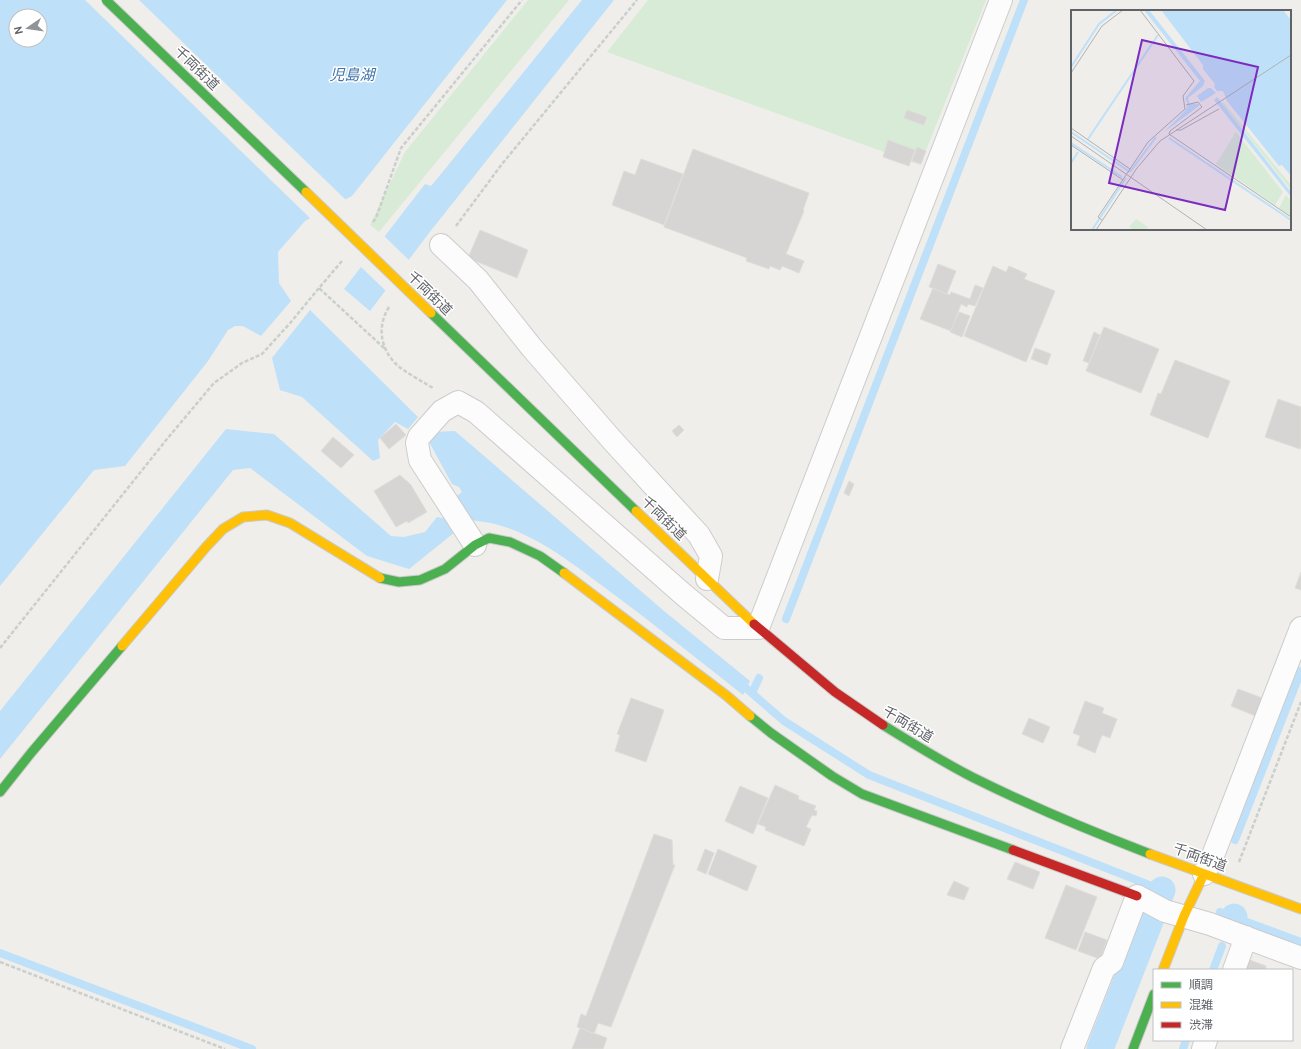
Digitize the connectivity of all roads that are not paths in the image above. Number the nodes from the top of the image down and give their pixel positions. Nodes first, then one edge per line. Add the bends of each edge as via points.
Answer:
1 (106, 0) edge
2 (1001, 0) edge
3 (441, 245) road end
4 (475, 545) junction
5 (707, 579) junction
6 (758, 628) junction
7 (1301, 628) edge
8 (0, 792) edge
9 (1204, 874) junction
10 (1159, 906) junction
11 (1301, 909) edge
12 (1246, 937) junction
13 (1301, 958) edge
14 (1163, 969) edge
15 (1234, 969) edge
16 (1153, 997) edge
17 (1072, 1049) edge
18 (1133, 1049) edge

1 - 5 street, 千両街道, bridge
2 - 6 street
3 - 5 street via 478,280 547,366 699,535 711,556
4 - 6 street via 420,460 417,443 442,411 458,402 476,412 724,628
4 - 8 street via 445,569 420,580 399,582 379,578 290,523 267,515 243,517 224,529 206,547
4 - 10 street via 489,538 510,542 559,568 727,696 770,733 862,794
5 - 6 street, 千両街道
6 - 9 street, 千両街道 via 835,692 875,720 971,776 1026,803 1111,839
7 - 9 street
9 - 10 street
9 - 11 street, 千両街道
10 - 12 street
10 - 14 street
10 - 17 street via 1112,962 1104,968
12 - 13 street
12 - 15 street
16 - 18 street

